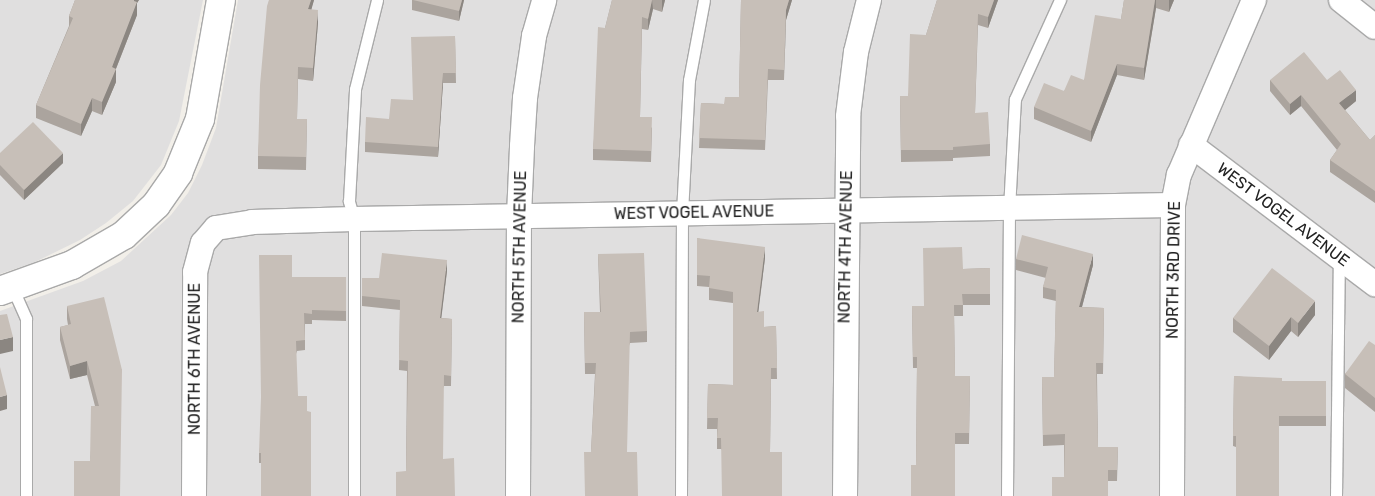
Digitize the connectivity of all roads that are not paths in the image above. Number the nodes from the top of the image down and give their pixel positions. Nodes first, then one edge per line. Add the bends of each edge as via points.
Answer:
1 (221, 0) edge
2 (377, 0) edge
3 (544, 0) edge
4 (704, 0) edge
5 (869, 0) edge
6 (1060, 0) edge
7 (1254, 0) edge
8 (1341, 0) edge
9 (1375, 26) edge
10 (1191, 145) junction
11 (1173, 205) junction
12 (1009, 209) junction
13 (846, 211) junction
14 (682, 213) junction
15 (519, 216) junction
16 (354, 219) junction
17 (216, 228) joint
18 (1339, 257) junction
19 (1375, 284) edge
20 (6, 289) edge
21 (26, 496) edge
22 (194, 496) edge
23 (354, 496) edge
24 (518, 496) edge
25 (681, 496) edge
26 (845, 496) edge
27 (1007, 496) edge
28 (1172, 496) edge
29 (1336, 496) edge

1 - 20 street via 200,119 178,173 156,205 124,234 72,265
2 - 16 lane via 355,89 349,201
3 - 15 street, NORTH 5TH AVENUE via 534,36 525,98
4 - 14 lane via 689,80
5 - 13 street, NORTH 4TH AVENUE via 856,52 848,116
6 - 12 lane via 1015,99
7 - 10 street, NORTH 3RD DRIVE
8 - 9 street
10 - 11 street, NORTH 3RD DRIVE via 1179,175
10 - 18 street, WEST VOGEL AVENUE
11 - 12 street, WEST VOGEL AVENUE
11 - 28 street, NORTH 3RD DRIVE
12 - 13 street, WEST VOGEL AVENUE
12 - 27 lane
13 - 14 street, WEST VOGEL AVENUE
13 - 26 street, NORTH 4TH AVENUE
14 - 15 street, WEST VOGEL AVENUE
14 - 25 lane
15 - 16 street, WEST VOGEL AVENUE
15 - 24 street, NORTH 5TH AVENUE
16 - 17 street, WEST VOGEL AVENUE via 252,222
16 - 23 lane
17 - 22 street, NORTH 6TH AVENUE via 203,244 195,272
18 - 19 street, WEST VOGEL AVENUE
18 - 29 lane
20 - 21 lane via 26,320

